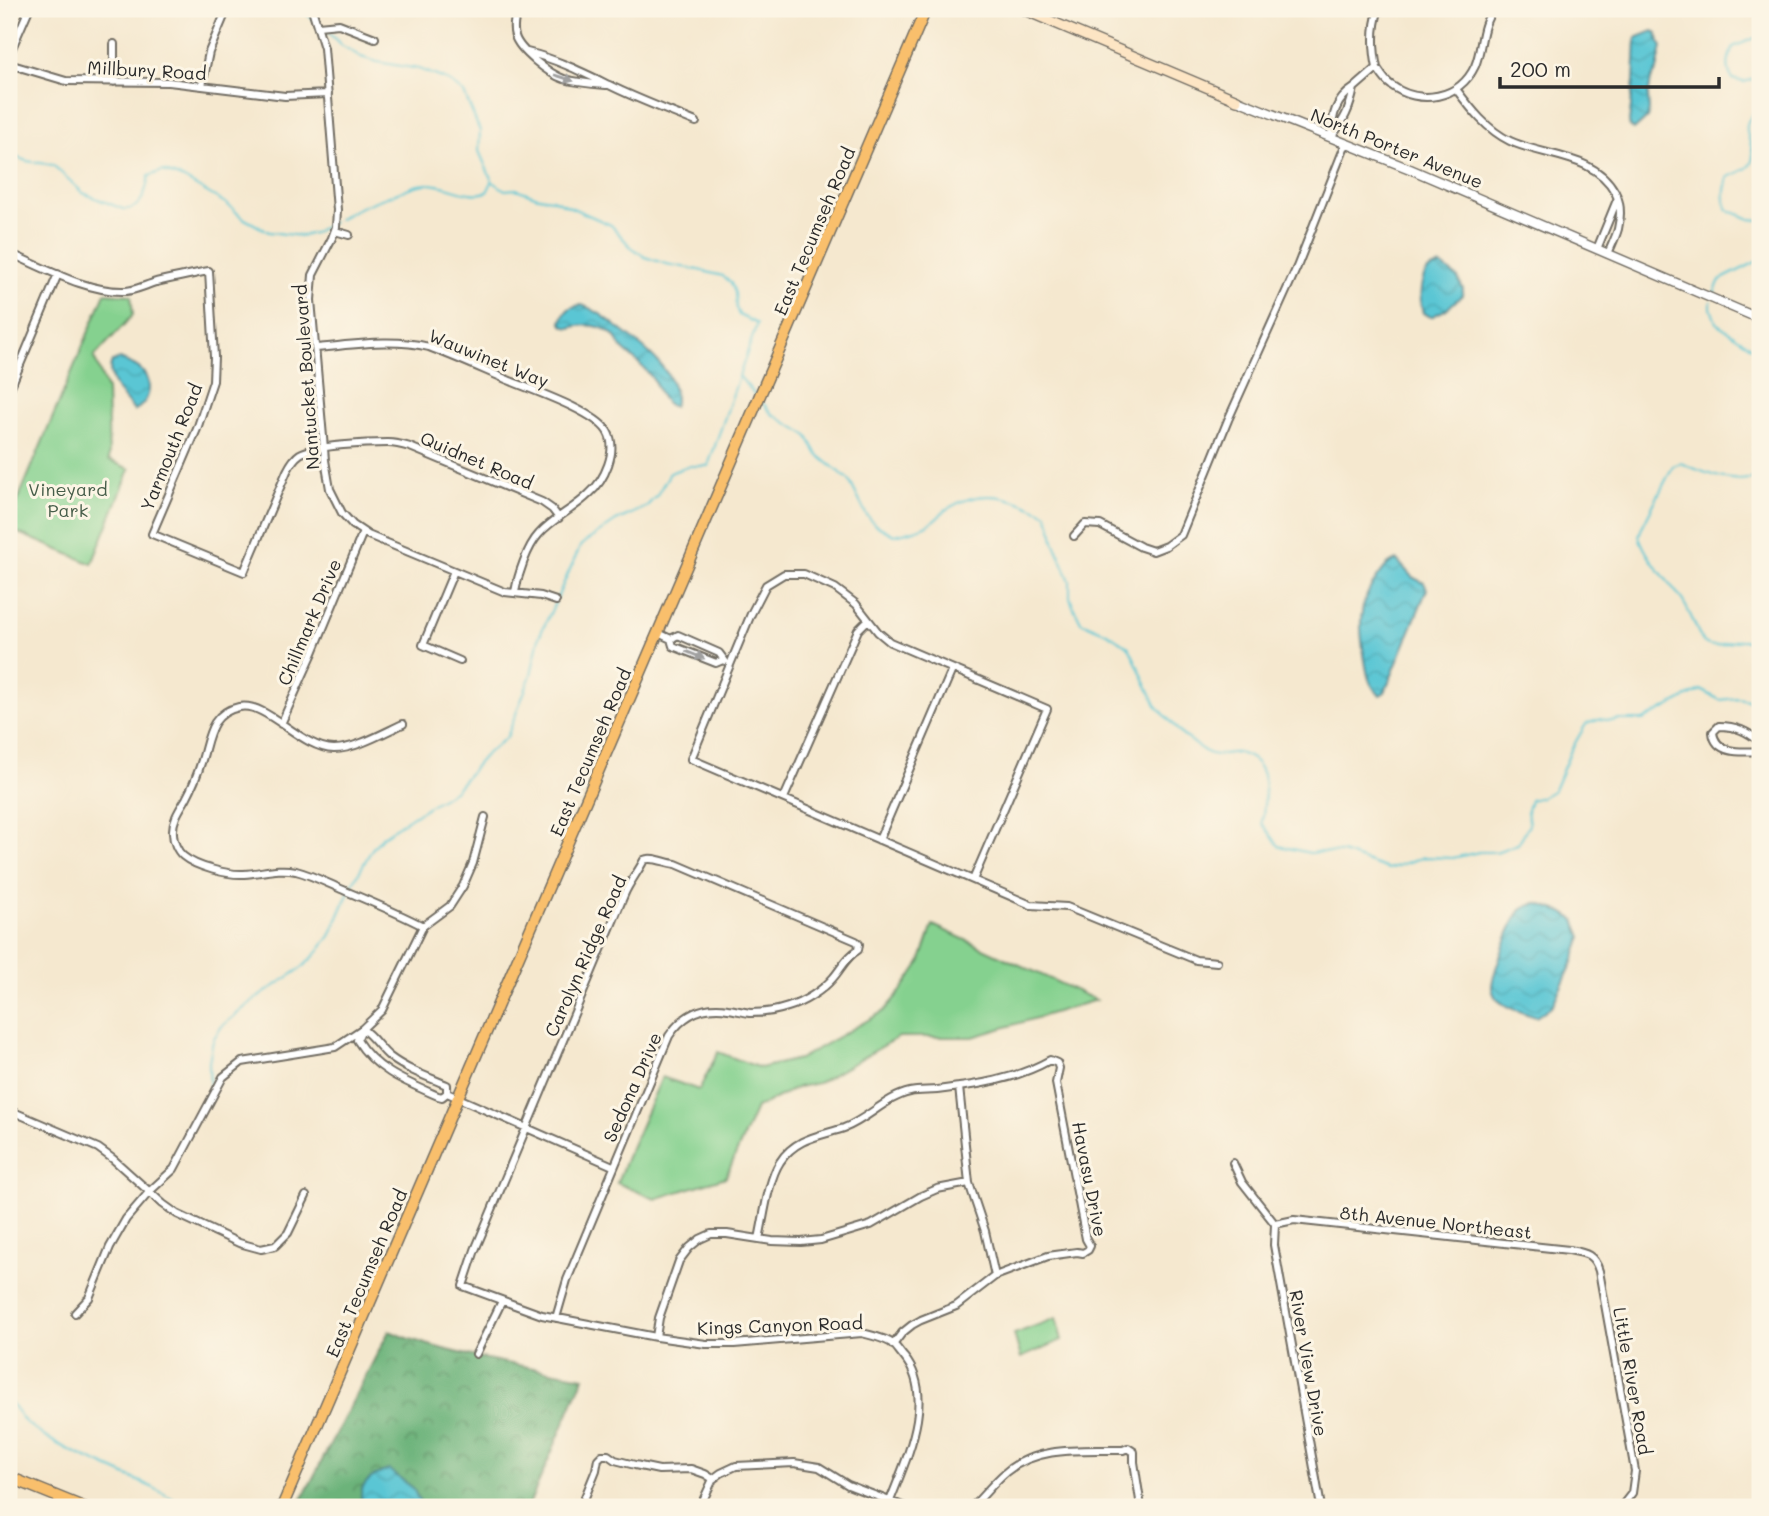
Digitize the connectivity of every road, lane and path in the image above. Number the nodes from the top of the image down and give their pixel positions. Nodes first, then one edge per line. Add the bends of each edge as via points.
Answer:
1 (29, 9) edge
2 (227, 9) edge
3 (312, 9) edge
4 (518, 9) edge
5 (926, 9) edge
6 (1022, 9) edge
7 (1379, 9) edge
8 (1494, 9) edge
9 (321, 26) junction
10 (374, 38) dead end
11 (114, 44) dead end
12 (527, 52) junction
13 (9, 55) edge
14 (9, 64) edge
15 (1377, 68) junction
16 (114, 82) junction
17 (609, 85) junction
18 (202, 86) junction
19 (1354, 88) junction
20 (1456, 89) junction
21 (328, 94) junction
22 (1237, 100) joint
23 (696, 122) dead end
24 (1331, 137) junction
25 (1346, 143) junction
26 (1618, 198) junction
27 (336, 227) junction
28 (349, 235) dead end
29 (1597, 249) junction
30 (9, 253) edge
31 (1608, 254) junction
32 (58, 274) junction
33 (1760, 319) edge
34 (315, 348) junction
35 (9, 391) edge
36 (325, 448) junction
37 (559, 518) junction
38 (363, 531) junction
39 (1074, 536) dead end
40 (454, 571) junction
41 (244, 572) joint
42 (515, 592) junction
43 (556, 601) dead end
44 (868, 620) junction
45 (658, 633) junction
46 (671, 639) junction
47 (460, 661) dead end
48 (726, 662) junction
49 (952, 670) junction
50 (281, 724) junction
51 (403, 724) dead end
52 (1760, 741) edge
53 (1760, 751) edge
54 (784, 798) junction
55 (485, 817) dead end
56 (879, 839) junction
57 (973, 880) junction
58 (423, 926) junction
59 (858, 950) joint
60 (1217, 962) dead end
61 (362, 1029) junction
62 (959, 1087) junction
63 (447, 1093) junction
64 (459, 1098) junction
65 (9, 1110) edge
66 (526, 1128) junction
67 (1233, 1163) dead end
68 (613, 1166) junction
69 (969, 1183) junction
70 (150, 1191) junction
71 (306, 1196) dead end
72 (1275, 1224) junction
73 (759, 1239) junction
74 (1593, 1257) joint
75 (995, 1276) junction
76 (463, 1286) joint
77 (502, 1301) junction
78 (75, 1313) dead end
79 (556, 1318) junction
80 (656, 1337) junction
81 (893, 1345) junction
82 (476, 1354) dead end
83 (9, 1477) edge
84 (713, 1479) junction
85 (890, 1501) junction
86 (83, 1507) edge
87 (282, 1507) edge
88 (581, 1507) edge
89 (700, 1507) edge
90 (905, 1507) edge
91 (971, 1507) edge
92 (1141, 1507) edge
93 (1321, 1507) edge
94 (1621, 1507) edge

1 - 13 street
2 - 18 street via 209,52
3 - 9 street, Nantucket Boulevard
4 - 12 street via 514,33
5 - 45 main road, East Tecumseh Road
6 - 22 main road, North Porter Avenue
7 - 15 street via 1374,38
8 - 20 street via 1485,25 1476,64
9 - 10 street via 339,24
9 - 21 street, Nantucket Boulevard
11 - 16 street
12 - 17 street
12 -> 17 street via 557,76
14 - 16 street, Millbury Road via 66,81
15 - 19 street
15 - 20 street via 1388,83 1412,96 1438,97
16 - 18 street, Millbury Road
17 - 23 street
18 - 21 street, Millbury Road via 285,96
19 - 24 street via 1343,122
19 - 24 street via 1344,94 1332,117
20 - 26 street via 1486,125 1510,141 1595,169
21 - 27 street, Nantucket Boulevard
22 - 24 street, North Porter Avenue
24 - 25 street, North Porter Avenue
25 - 29 street, North Porter Avenue
25 - 39 street via 1181,535 1153,551 1100,525 1085,524
26 - 29 street
26 - 31 street via 1618,229
27 - 28 street
27 - 34 street, Nantucket Boulevard via 313,275
29 - 31 street, North Porter Avenue
30 - 32 street
31 - 33 street, North Porter Avenue
32 - 35 street
32 - 41 street, Yarmouth Road via 97,288 128,291 209,271 213,381 152,534
34 - 36 street, Nantucket Boulevard
34 - 37 street, Wauwinet Way via 392,342 429,347 577,410 603,426 611,443 603,475 587,496
36 - 37 street, Quidnet Road via 390,443 410,447 542,502
36 - 38 street, Nantucket Boulevard via 333,496 342,513
36 - 41 street, Quidnet Road via 304,452 292,462
37 - 42 street via 533,542
38 - 40 street, Nantucket Boulevard
38 - 50 street, Chillmark Drive
40 - 42 street, Nantucket Boulevard
40 - 47 street via 423,645
42 - 43 street, Nantucket Boulevard
44 - 48 street via 835,588 804,574 784,574 766,584
44 - 49 street via 890,642
44 - 54 street via 858,630
45 - 46 street
45 - 64 main road, East Tecumseh Road
46 -> 48 street via 673,646 716,663
46 - 48 street via 678,635 719,653
48 - 54 street via 691,759
49 - 56 street
49 - 57 street via 1046,709
50 - 51 street via 311,744 337,749
50 - 58 street via 254,708 241,706 219,717 211,728 195,781 176,813 172,831 184,857 201,866 241,874 297,871
52 - 53 street via 1738,728 1718,726 1713,732 1720,747
54 - 56 street
55 - 58 street via 463,886 450,906
56 - 57 street
57 - 60 street via 1031,905 1067,907 1196,960
58 - 61 street via 382,1010
59 - 66 street, Carolyn Ridge Road via 856,941 838,932 676,864 646,859 628,886
59 - 68 street, Sedona Drive via 821,989 789,1007 750,1013 711,1007 686,1017 668,1036
61 - 63 street via 405,1067 447,1085
61 - 63 street via 357,1040 385,1070 438,1096
61 - 70 street via 335,1047 242,1062 223,1077 174,1169
62 - 69 street
62 - 73 street via 899,1096 863,1119 793,1147 777,1168
62 - 75 street, Havasu Drive via 1006,1078 1050,1060 1059,1068 1056,1083 1090,1247 1083,1253 1048,1256
63 - 64 street
64 - 66 street
64 - 87 main road, East Tecumseh Road
65 - 70 street via 98,1148
66 - 68 street
66 - 76 street, Carolyn Ridge Road
67 - 72 street
68 - 79 street, Sedona Drive
69 - 73 street via 937,1189 845,1234 801,1242
69 - 75 street
70 - 71 street via 177,1214 261,1250 275,1246 288,1233
70 - 78 street via 125,1219 89,1298
72 - 74 street, 8th Avenue Northeast via 1294,1220 1569,1250
72 - 93 street, River View Drive via 1274,1245
73 - 80 street via 711,1234 689,1248 679,1261
74 - 94 street, Little River Road via 1635,1471 1632,1493
75 - 81 street, Havasu Drive via 956,1306 912,1325
76 - 77 street, Kings Canyon Road
77 - 79 street, Kings Canyon Road
77 - 82 street
79 - 80 street, Kings Canyon Road
80 - 81 street, Kings Canyon Road via 734,1344 862,1333
81 - 85 street via 908,1362 919,1402 910,1449
83 - 86 main road
84 - 85 street via 736,1466 806,1464
84 - 88 street via 691,1469 659,1471 602,1455
84 - 89 street
85 - 90 street
91 - 92 street via 1004,1473 1032,1456 1128,1448 1134,1452

